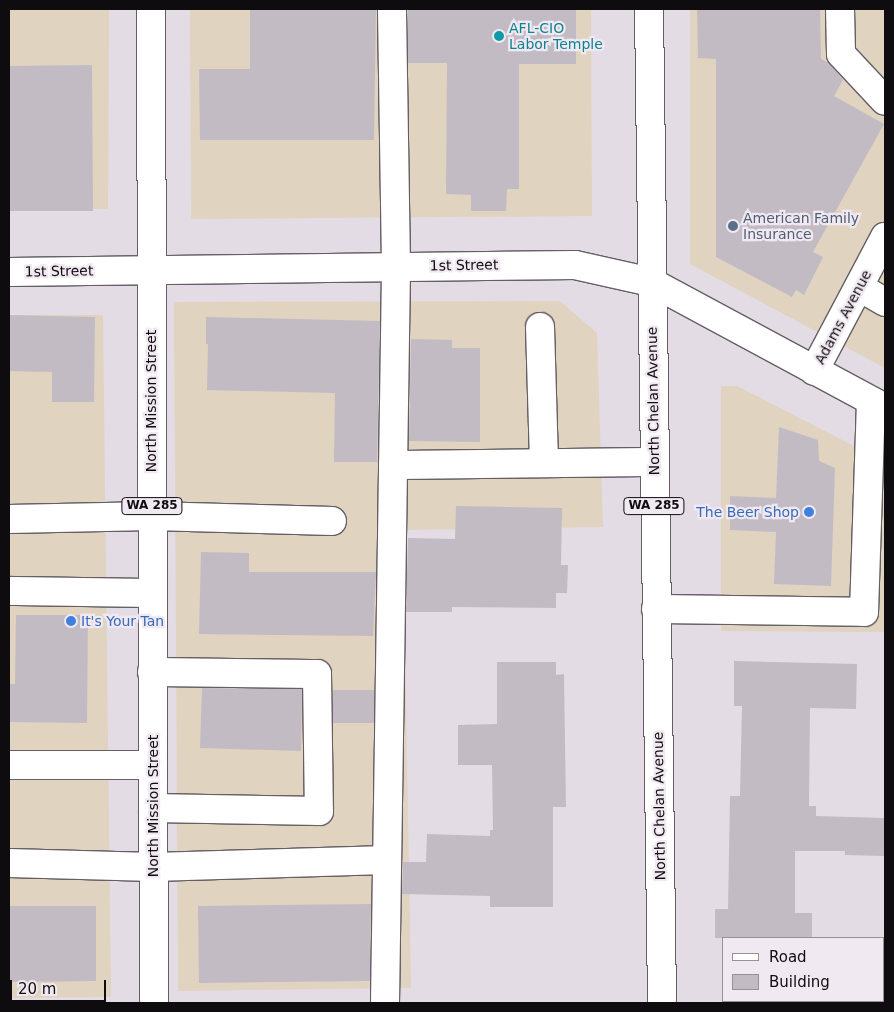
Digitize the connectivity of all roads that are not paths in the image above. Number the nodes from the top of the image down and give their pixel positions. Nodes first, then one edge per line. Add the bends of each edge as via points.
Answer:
1 (151, 9) edge
2 (392, 9) edge
3 (649, 9) edge
4 (840, 9) edge
5 (885, 101) edge
6 (885, 237) edge
7 (396, 266) junction
8 (151, 270) junction
9 (9, 272) edge
10 (651, 282) junction
11 (858, 287) junction
12 (885, 302) edge
13 (540, 327) dead end
14 (814, 371) junction
15 (878, 404) edge
16 (654, 462) junction
17 (544, 463) junction
18 (393, 465) junction
19 (152, 516) junction
20 (9, 519) edge
21 (332, 522) dead end
22 (9, 591) edge
23 (152, 593) junction
24 (656, 609) junction
25 (152, 672) junction
26 (9, 765) edge
27 (153, 765) junction
28 (153, 808) junction
29 (387, 860) junction
30 (9, 863) edge
31 (153, 867) junction
32 (154, 1003) edge
33 (385, 1003) edge
34 (662, 1003) edge

1 - 8 main road, North Mission Street / WA 285
2 - 7 main road
3 - 10 main road, North Chelan Avenue / WA 285
4 - 5 main road via 841,54
6 - 11 main road, Adams Avenue
7 - 8 main road, 1st Street
7 - 10 main road, 1st Street via 575,265
7 - 18 main road
8 - 9 main road, 1st Street
8 - 19 main road, North Mission Street / WA 285
10 - 14 main road, 1st Street
10 - 16 main road, North Chelan Avenue / WA 285
11 - 12 main road
11 - 14 main road, Adams Avenue
13 - 17 main road
14 - 15 main road, 1st Street
15 - 24 main road via 864,612
16 - 17 main road
16 - 24 main road, North Chelan Avenue / WA 285
17 - 18 main road
18 - 29 main road
19 - 20 main road
19 - 21 main road
19 - 23 main road, North Mission Street / WA 285
22 - 23 main road
23 - 25 main road, North Mission Street / WA 285
24 - 34 main road, North Chelan Avenue / WA 285
25 - 27 main road, North Mission Street / WA 285
25 - 28 main road via 317,674 319,811
26 - 27 main road
27 - 28 main road, North Mission Street / WA 285
28 - 31 main road, North Mission Street / WA 285
29 - 31 main road
29 - 33 main road
30 - 31 main road
31 - 32 main road, North Mission Street / WA 285

